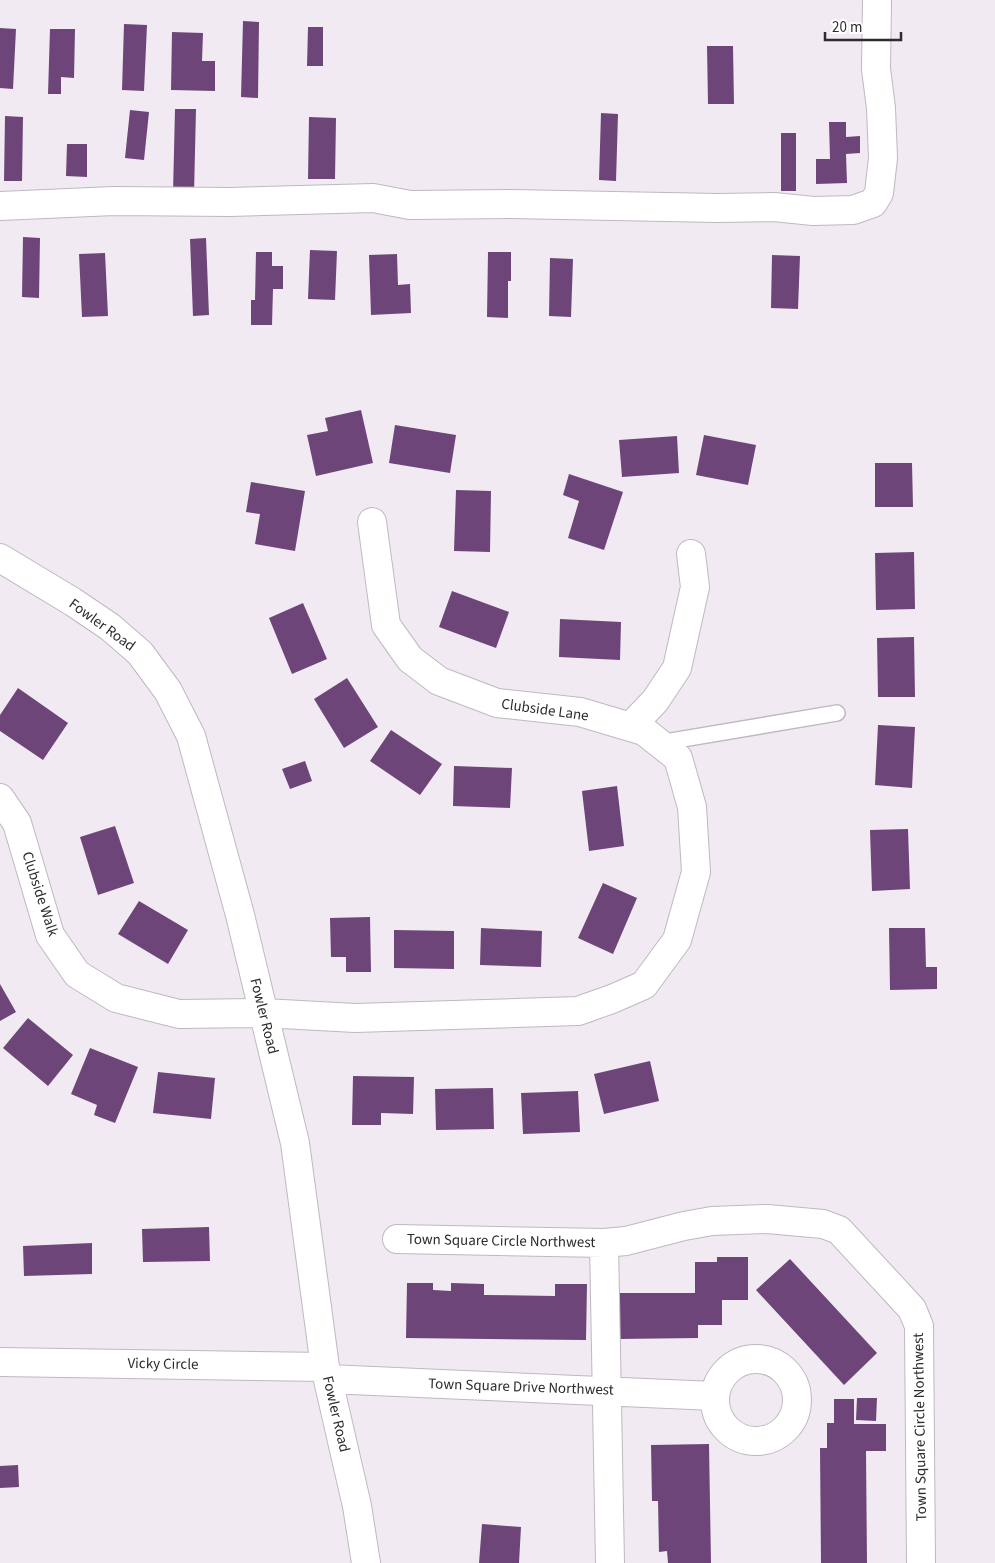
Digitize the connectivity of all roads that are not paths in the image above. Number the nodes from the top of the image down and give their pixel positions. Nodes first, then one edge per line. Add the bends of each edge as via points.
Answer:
1 (877, 0) edge
2 (0, 206) edge
3 (372, 522) dead end
4 (691, 554) dead end
5 (0, 558) edge
6 (837, 713) dead end
7 (630, 727) junction
8 (659, 743) junction
9 (0, 798) edge
10 (264, 1013) junction
11 (397, 1238) dead end
12 (604, 1243) junction
13 (0, 1362) edge
14 (327, 1373) junction
15 (607, 1391) junction
16 (714, 1396) dead end
17 (366, 1563) edge
18 (610, 1563) edge
19 (921, 1563) edge

1 - 2 street via 876,69 884,158 879,194 873,203 853,210 410,205 373,198
3 - 7 street, Clubside Lane via 386,625 410,659 439,680 497,703 580,712
4 - 7 street via 695,587 677,668 655,701
5 - 10 street, Fowler Road via 110,628 140,653 168,691 191,736
6 - 8 lane
7 - 8 street, Clubside Lane via 644,731
8 - 10 street, Clubside Lane via 678,758 692,807 696,872 677,940 644,985 578,1010 355,1018
9 - 10 street, Clubside Walk via 17,823 50,935 77,974 116,998 179,1014
10 - 14 street, Fowler Road via 295,1143
11 - 12 street, Town Square Circle Northwest
12 - 15 street, Town Square Circle Northwest
12 - 19 street, Town Square Circle Northwest via 712,1221 767,1219 824,1224 839,1230 912,1309 919,1326
13 - 14 street, Vicky Circle
14 - 15 street, Town Square Drive Northwest
14 - 17 street, Fowler Road via 358,1506
15 - 16 street, Town Square Drive Northwest
15 - 18 street, Town Square Circle Northwest

